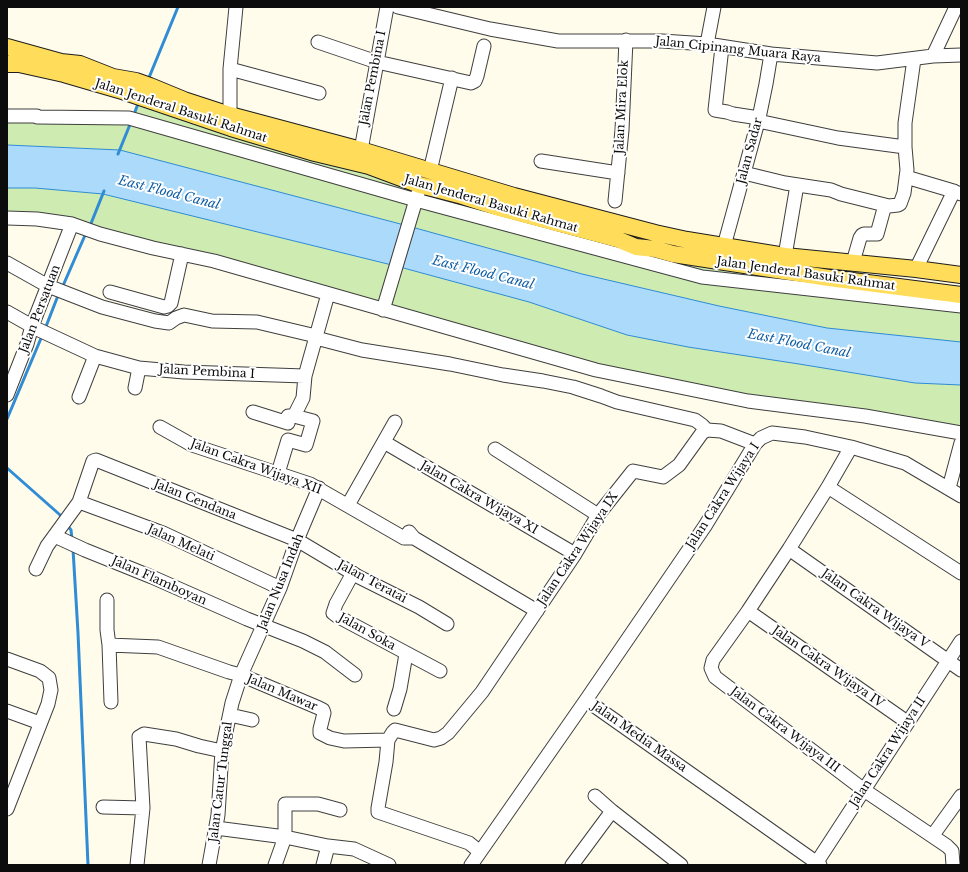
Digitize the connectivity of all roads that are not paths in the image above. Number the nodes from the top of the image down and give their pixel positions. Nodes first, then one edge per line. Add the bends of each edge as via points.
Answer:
1 (236, 7) edge
2 (387, 7) edge
3 (398, 7) edge
4 (714, 7) edge
5 (956, 7) edge
6 (626, 40) junction
7 (318, 42) dead end
8 (707, 44) junction
9 (7, 46) edge
10 (484, 46) dead end
11 (722, 47) junction
12 (771, 54) junction
13 (961, 55) edge
14 (933, 56) junction
15 (914, 59) junction
16 (377, 62) junction
17 (7, 64) edge
18 (230, 69) junction
19 (452, 78) junction
20 (141, 90) junction
21 (319, 93) dead end
22 (230, 115) junction
23 (7, 116) edge
24 (759, 119) junction
25 (905, 147) junction
26 (361, 150) junction
27 (541, 161) dead end
28 (430, 171) junction
29 (618, 173) junction
30 (744, 174) junction
31 (906, 177) junction
32 (796, 185) junction
33 (958, 193) edge
34 (414, 194) junction
35 (615, 201) dead end
36 (885, 205) junction
37 (7, 218) edge
38 (78, 225) junction
39 (724, 246) junction
40 (182, 254) junction
41 (785, 256) junction
42 (854, 262) junction
43 (7, 263) edge
44 (916, 268) junction
45 (961, 275) edge
46 (55, 288) junction
47 (110, 292) dead end
48 (328, 294) junction
49 (961, 295) edge
50 (961, 306) edge
51 (384, 307) junction
52 (7, 312) edge
53 (38, 329) junction
54 (316, 336) junction
55 (95, 356) junction
56 (139, 368) junction
57 (305, 376) junction
58 (135, 388) dead end
59 (7, 395) edge
60 (79, 397) dead end
61 (253, 412) dead end
62 (294, 416) junction
63 (395, 422) dead end
64 (160, 427) dead end
65 (707, 430) junction
66 (961, 433) edge
67 (384, 442) junction
68 (961, 443) edge
69 (755, 444) junction
70 (851, 446) junction
71 (495, 448) dead end
72 (278, 473) junction
73 (828, 487) junction
74 (319, 488) junction
75 (949, 488) junction
76 (961, 496) edge
77 (350, 502) junction
78 (76, 507) junction
79 (598, 515) junction
80 (59, 533) junction
81 (297, 540) junction
82 (789, 549) junction
83 (575, 554) junction
84 (36, 570) dead end
85 (353, 573) junction
86 (961, 573) edge
87 (280, 588) junction
88 (107, 600) dead end
89 (536, 611) junction
90 (748, 611) junction
91 (447, 624) dead end
92 (264, 626) junction
93 (961, 641) edge
94 (109, 645) junction
95 (406, 654) junction
96 (7, 659) edge
97 (949, 661) junction
98 (961, 670) edge
99 (440, 671) dead end
100 (355, 675) dead end
101 (241, 676) junction
102 (586, 700) junction
103 (110, 702) dead end
104 (394, 709) dead end
105 (7, 711) edge
106 (230, 715) junction
107 (252, 720) dead end
108 (907, 722) junction
109 (40, 723) junction
110 (388, 740) junction
111 (222, 751) junction
112 (864, 790) junction
113 (595, 796) dead end
114 (961, 796) edge
115 (8, 806) edge
116 (103, 807) dead end
117 (143, 808) junction
118 (340, 810) dead end
119 (612, 811) junction
120 (216, 828) junction
121 (934, 835) junction
122 (284, 837) junction
123 (328, 846) junction
124 (480, 852) junction
125 (817, 864) edge
126 (137, 865) edge
127 (209, 865) edge
128 (276, 865) edge
129 (324, 865) edge
130 (388, 865) edge
131 (470, 865) edge
132 (574, 865) edge
133 (681, 865) edge
134 (952, 865) edge

1 - 18 street
2 - 16 street, Jalan Pembina I
3 - 6 street, Jalan Cipinang Muara Raya via 490,29 558,41
4 - 8 street
5 - 14 street
6 - 8 street, Jalan Cipinang Muara Raya
6 - 29 street, Jalan Mira Elok
7 - 16 street
8 - 11 street, Jalan Cipinang Muara Raya
9 - 20 main road, Jalan Jenderal Basuki Rahmat via 61,62 80,64
10 - 19 street via 475,81 472,83
11 - 12 street, Jalan Cipinang Muara Raya
11 - 24 street via 715,110
12 - 15 street, Jalan Cipinang Muara Raya via 877,63
12 - 24 street, Jalan Sadar
13 - 14 street, Jalan Cipinang Muara Raya
14 - 15 street, Jalan Cipinang Muara Raya
15 - 25 street via 905,123
16 - 19 street
16 - 26 street, Jalan Pembina I
17 - 20 main road, Jalan Jenderal Basuki Rahmat via 18,64
18 - 21 street
18 - 22 street
19 - 28 street
20 - 22 main road, Jalan Jenderal Basuki Rahmat via 184,100
20 - 34 main road, Jalan Jenderal Basuki Rahmat via 231,128 369,166
22 - 26 main road, Jalan Jenderal Basuki Rahmat
23 - 34 street via 129,118
24 - 25 street via 811,133
24 - 30 street, Jalan Sadar
25 - 31 street
26 - 28 main road, Jalan Jenderal Basuki Rahmat
27 - 29 street
28 - 39 main road, Jalan Jenderal Basuki Rahmat via 655,233
29 - 35 street, Jalan Mira Elok
30 - 32 street
30 - 39 street, Jalan Sadar
31 - 33 street
31 - 36 street via 900,204
32 - 36 street via 831,190
32 - 41 street
33 - 44 street
34 - 49 main road, Jalan Jenderal Basuki Rahmat via 459,194 496,207 617,239 636,247 673,254
34 - 50 street via 702,277
34 - 51 street
36 - 42 street via 877,234 862,235
37 - 38 street
38 - 40 street via 153,248
38 - 46 street, Jalan Persatuan
39 - 41 main road, Jalan Jenderal Basuki Rahmat
40 - 47 street via 171,303 168,306
40 - 48 street
41 - 42 main road, Jalan Jenderal Basuki Rahmat
42 - 44 main road, Jalan Jenderal Basuki Rahmat
43 - 46 street
44 - 45 main road, Jalan Jenderal Basuki Rahmat
46 - 53 street, Jalan Persatuan
46 - 54 street via 102,307 155,321 169,323 184,315 212,321 257,322
48 - 51 street
48 - 54 street
51 - 66 street via 596,370 748,401 865,416
52 - 53 street, Jalan Pembina I
53 - 55 street, Jalan Pembina I
53 - 59 street, Jalan Persatuan via 27,344
54 - 57 street
54 - 65 street via 362,350 573,387 617,402 695,420
55 - 56 street, Jalan Pembina I
55 - 60 street
56 - 57 street, Jalan Pembina I
56 - 58 street
57 - 62 street via 303,398
61 - 62 street via 288,423 288,416
62 - 72 street via 313,421 306,444 288,440
63 - 67 street
64 - 72 street, Jalan Cakra Wijaya XII via 192,445
65 - 69 street via 721,431
65 - 79 street, Jalan Cakra Wijaya IX via 702,433 679,465 663,477 633,471
67 - 77 street
67 - 83 street, Jalan Cakra Wijaya XI
68 - 75 street
69 - 70 street, Jalan Cakra Wijaya I via 760,438 772,433
69 - 102 street, Jalan Cakra Wijaya I via 705,526
70 - 73 street
70 - 75 street, Jalan Cakra Wijaya I via 905,463
71 - 79 street
72 - 74 street, Jalan Cakra Wijaya XII
73 - 82 street
73 - 86 street
74 - 77 street, Jalan Cakra Wijaya XII
74 - 81 street, Jalan Nusa Indah
75 - 76 street
77 - 89 street, Jalan Cakra Wijaya XII via 404,538 414,538
78 - 80 street
78 - 81 street, Jalan Cendana via 93,462 100,461
78 - 87 street, Jalan Melati via 163,533
79 - 83 street, Jalan Cakra Wijaya IX
80 - 84 street via 47,546
80 - 92 street, Jalan Flamboyan via 85,550
81 - 85 street, Jalan Teratai
81 - 87 street, Jalan Nusa Indah
82 - 90 street
82 - 97 street, Jalan Cakra Wijaya V
83 - 89 street, Jalan Cakra Wijaya IX
85 - 91 street, Jalan Teratai
85 - 95 street, Jalan Soka via 336,604 334,613
87 - 92 street, Jalan Nusa Indah
88 - 94 street
89 - 110 street, Jalan Cakra Wijaya IX via 482,692 448,733 434,740 395,730
90 - 108 street, Jalan Cakra Wijaya IV
90 - 112 street, Jalan Cakra Wijaya III via 712,660 711,668 715,677
92 - 100 street, Jalan Flamboyan via 325,652
92 - 101 street, Jalan Nusa Indah
93 - 97 street, Jalan Cakra Wijaya II
94 - 101 street, Jalan Mawar via 158,647
94 - 103 street
95 - 99 street, Jalan Soka
95 - 104 street
96 - 109 street via 40,671 49,678 51,690
97 - 98 street, Jalan Cakra Wijaya V
97 - 108 street, Jalan Cakra Wijaya II
101 - 106 street, Jalan Catur Tunggal
101 - 110 street, Jalan Mawar via 323,710 320,729 322,735 344,741
102 - 124 street, Jalan Media Massa
102 - 125 street, Jalan Media Massa
105 - 109 street
106 - 107 street
106 - 111 street, Jalan Catur Tunggal
108 - 112 street, Jalan Cakra Wijaya II
109 - 115 street
110 - 124 street via 378,812 469,843
111 - 117 street via 176,738 141,734 139,736
111 - 120 street, Jalan Catur Tunggal
112 - 121 street, Jalan Cakra Wijaya III
112 - 125 street, Jalan Cakra Wijaya II
113 - 119 street
114 - 121 street
116 - 117 street
117 - 126 street
118 - 122 street via 318,804 284,804
119 - 132 street
119 - 133 street
120 - 122 street
120 - 127 street, Jalan Catur Tunggal
121 - 134 street, Jalan Cakra Wijaya III via 952,851
122 - 123 street
122 - 128 street
123 - 129 street
123 - 130 street via 354,849
124 - 131 street, Jalan Media Massa

